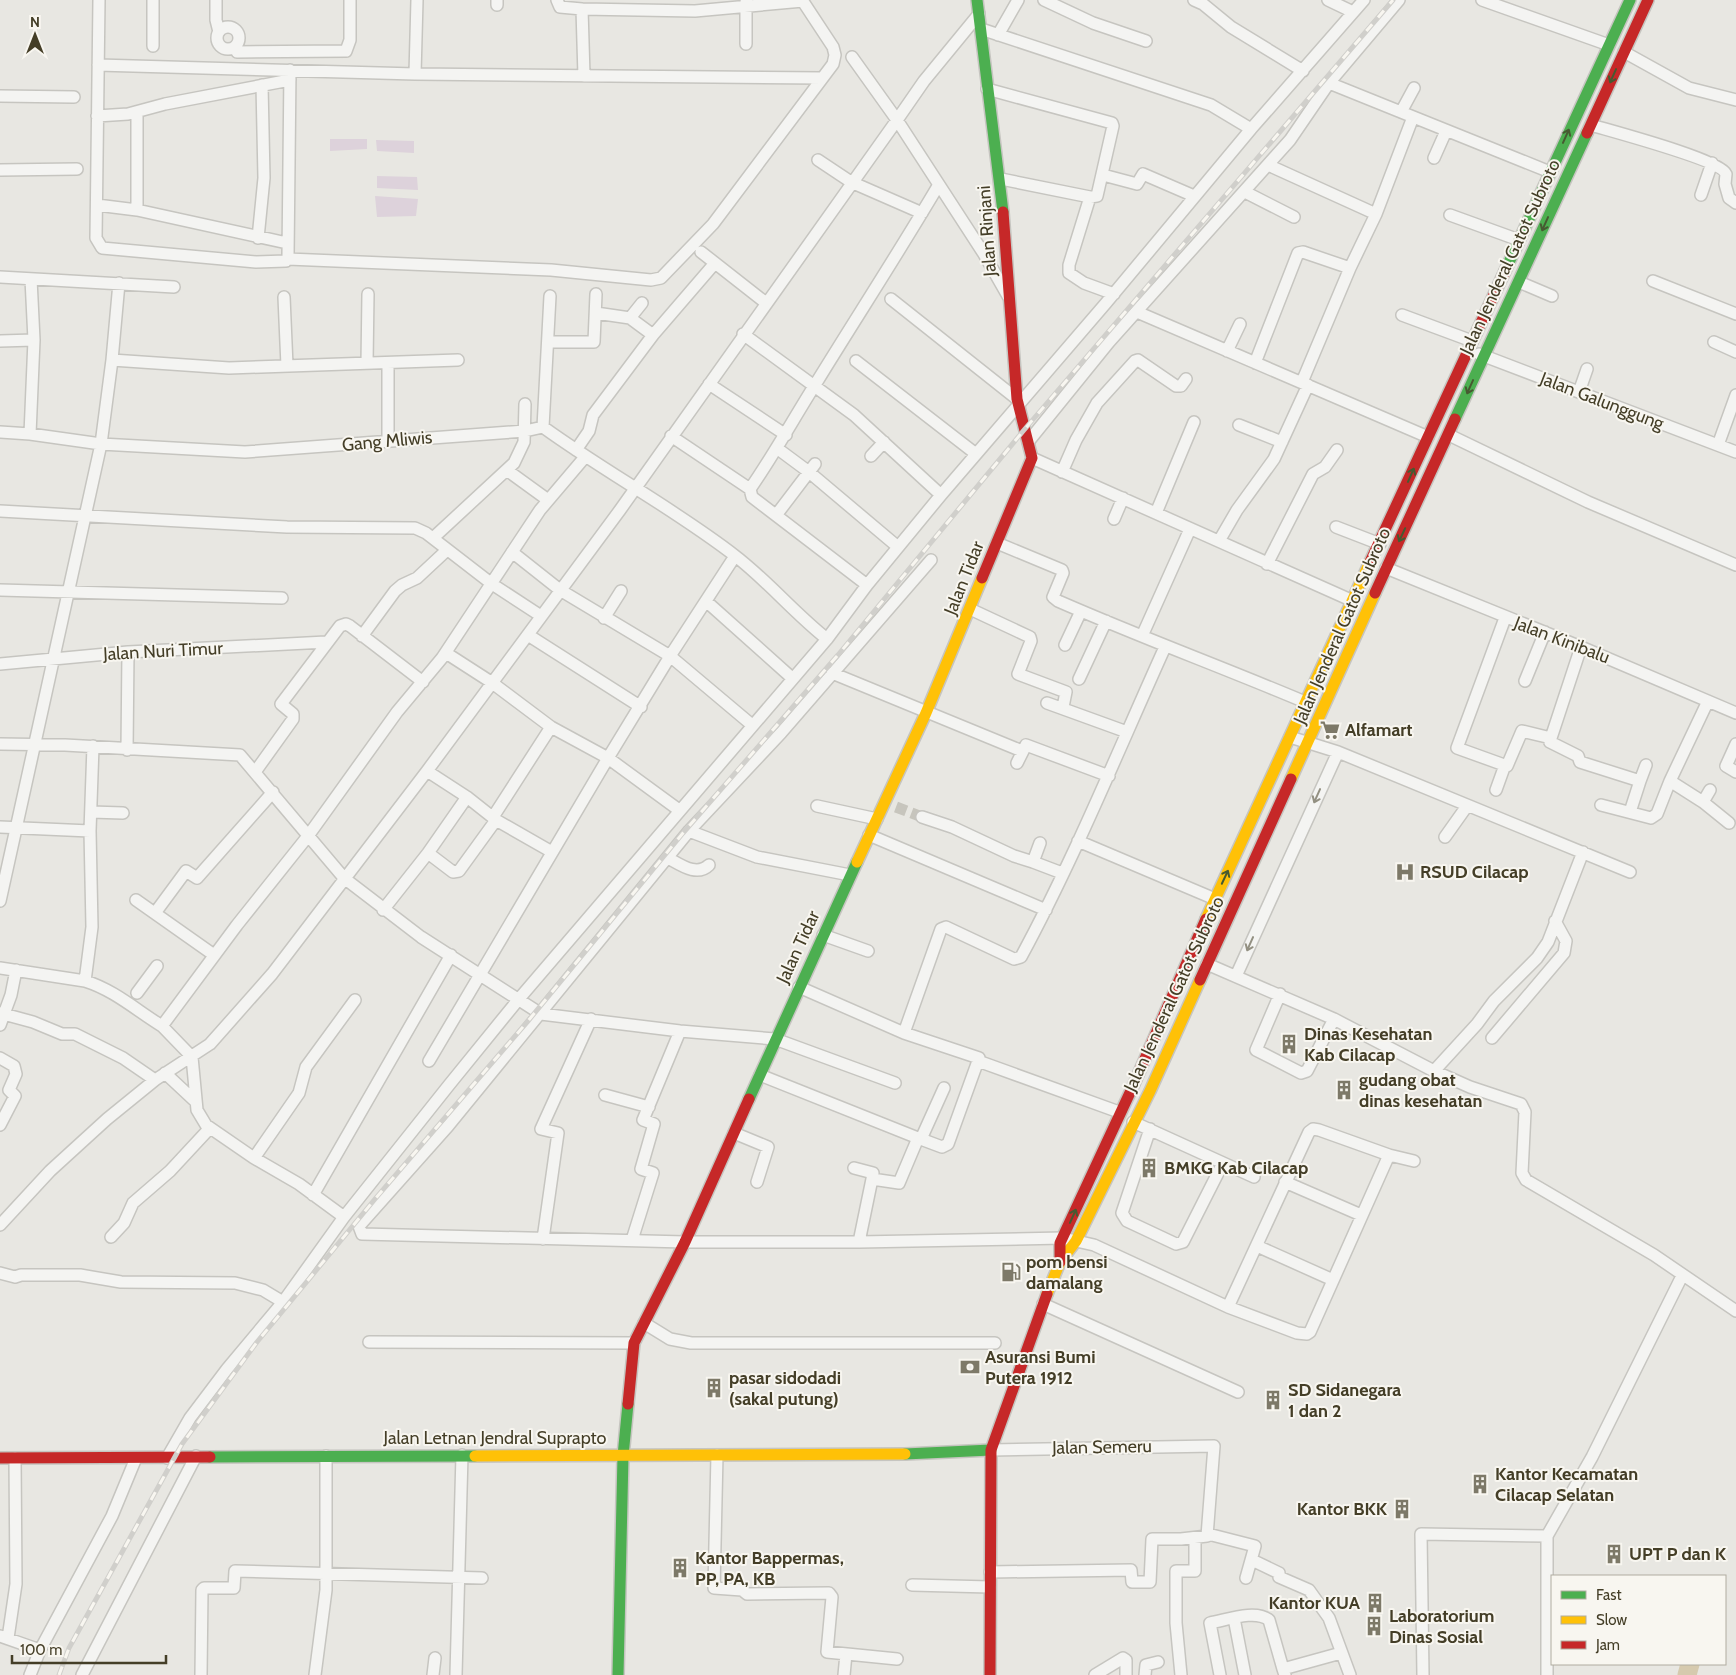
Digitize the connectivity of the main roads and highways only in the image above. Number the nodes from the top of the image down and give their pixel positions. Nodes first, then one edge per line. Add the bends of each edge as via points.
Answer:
1 (977, 0) edge
2 (1630, 0) edge
3 (1648, 0) edge
4 (1032, 458) joint
5 (1189, 957) junction
6 (1207, 964) junction
7 (1060, 1262) junction
8 (991, 1450) junction
9 (623, 1456) junction
10 (0, 1458) edge
11 (618, 1675) edge
12 (990, 1675) edge

1 - 4 main road, Jalan Rinjani via 1001,179 1017,402
5 -> 2 main road, Jalan Jenderal Gatot Subroto
3 -> 6 main road, Jalan Jenderal Gatot Subroto
4 - 9 main road, Jalan Tidar via 890,805 877,819 850,875 685,1242 634,1343
5 - 6 main road
7 -> 5 main road, Jalan Jenderal Gatot Subroto via 1060,1243
6 - 7 main road, Jalan Jenderal Gatot Subroto via 1076,1241
7 - 8 main road, Jalan Jenderal Gatot Subroto
8 - 9 main road, Jalan Letnan Jendral Suprapto via 944,1454
8 - 12 main road, Jalan Jenderal Gatot Subroto
9 - 10 main road, Jalan Letnan Jendral Suprapto
9 - 11 main road, Jalan Tidar

